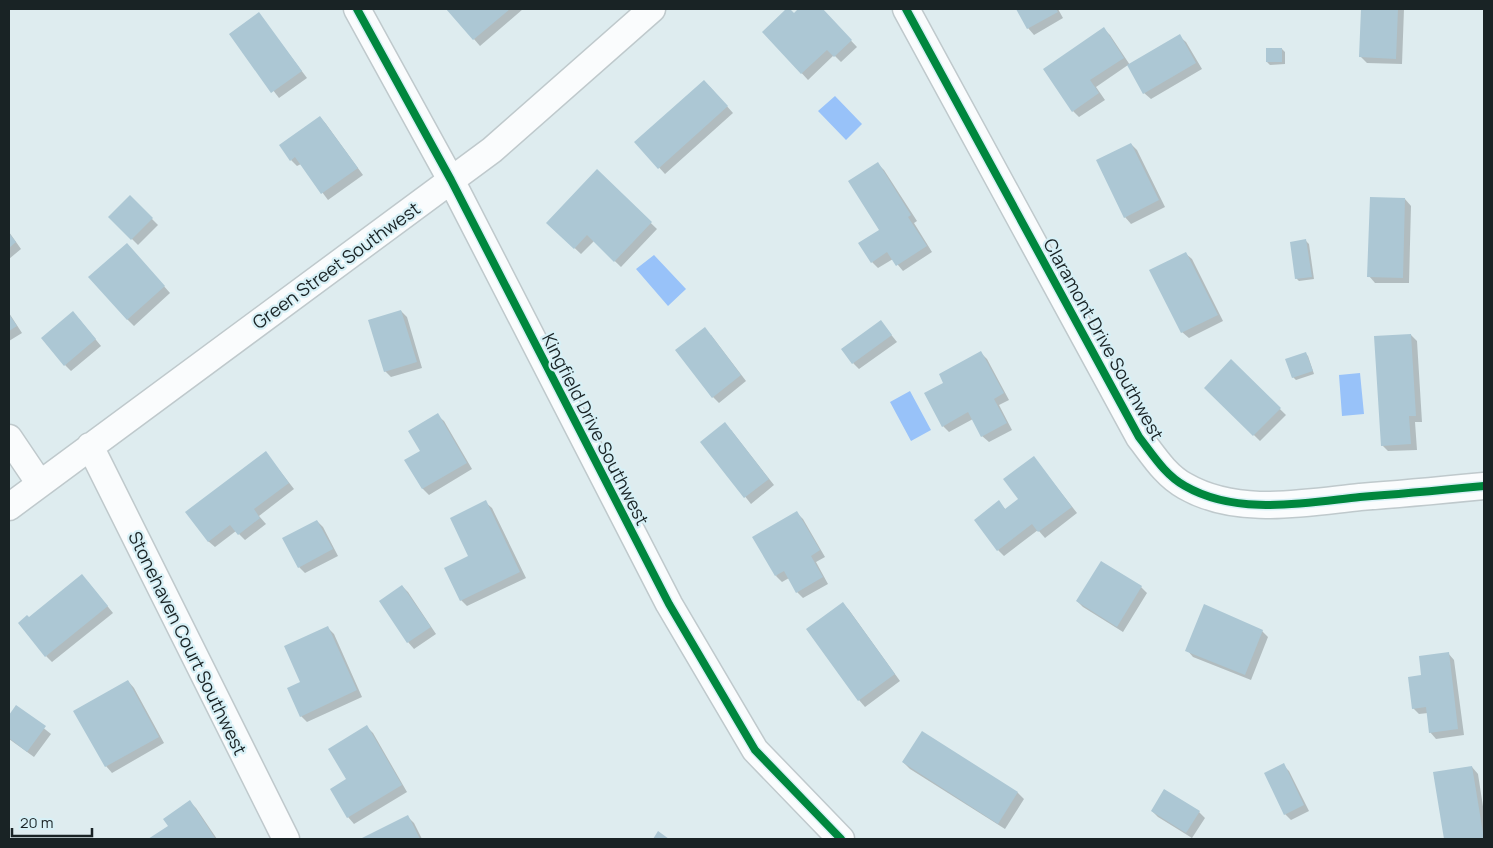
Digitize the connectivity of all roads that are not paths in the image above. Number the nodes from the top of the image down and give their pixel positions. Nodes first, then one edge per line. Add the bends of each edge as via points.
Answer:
1 (357, 9) edge
2 (652, 9) edge
3 (906, 9) edge
4 (451, 180) junction
5 (9, 438) edge
6 (90, 446) junction
7 (40, 484) junction
8 (1484, 486) edge
9 (9, 507) edge
10 (286, 839) edge
11 (841, 839) edge

1 - 4 street, Kingfield Drive Southwest
2 - 4 street, Green Street Southwest via 492,150
3 - 8 street, Claramont Drive Southwest via 1139,437 1168,474 1208,497 1235,503 1277,505
4 - 6 street, Green Street Southwest
4 - 11 street, Kingfield Drive Southwest via 669,604 755,750
5 - 7 street
6 - 7 street, Green Street Southwest
6 - 10 street, Stonehaven Court Southwest
7 - 9 street, Green Street Southwest

